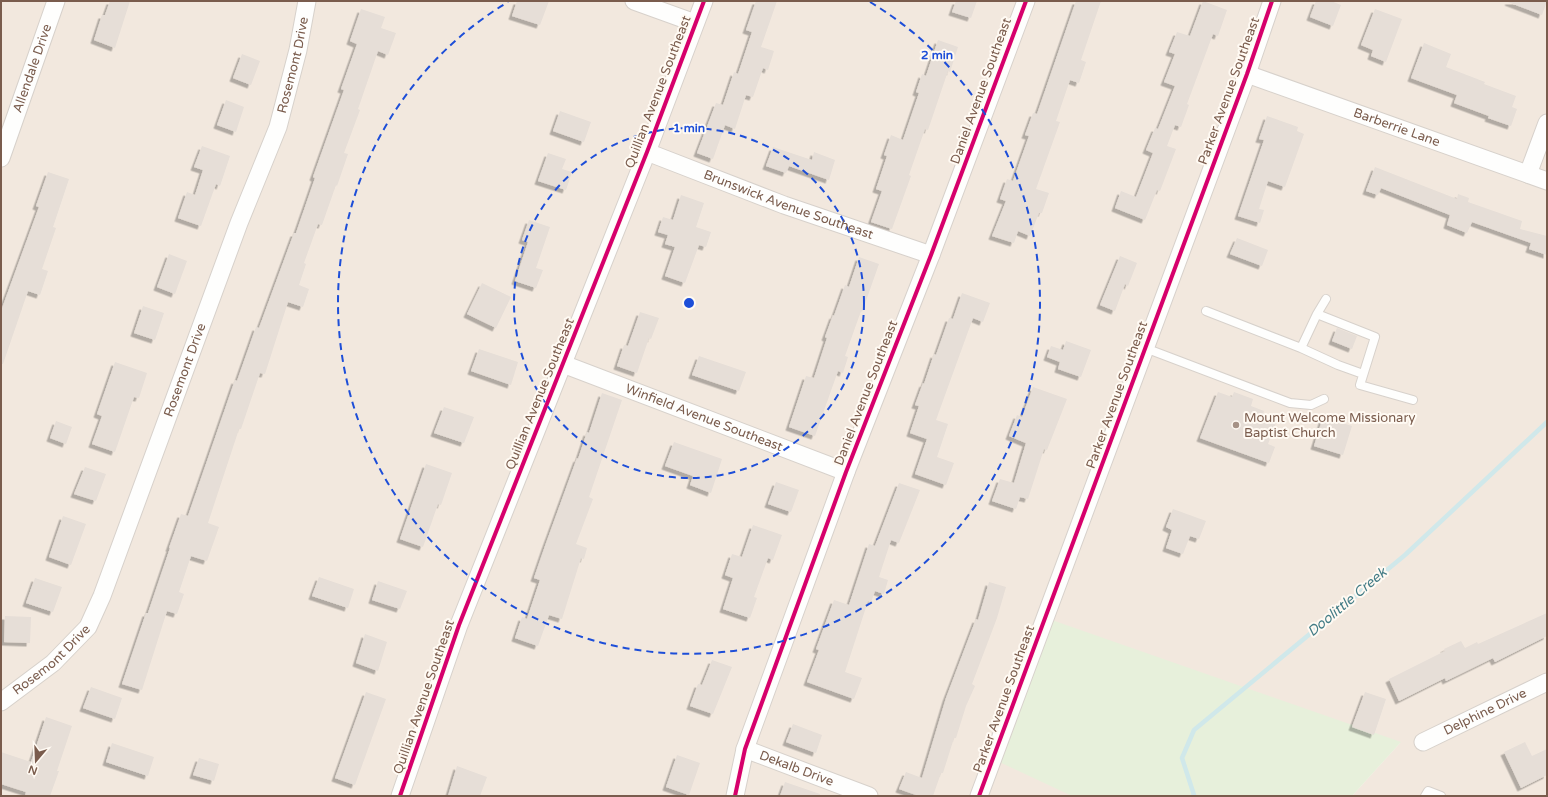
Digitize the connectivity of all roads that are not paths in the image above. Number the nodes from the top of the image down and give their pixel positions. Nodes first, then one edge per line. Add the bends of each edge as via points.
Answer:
1 (56, 1) edge
2 (307, 1) edge
3 (634, 1) edge
4 (704, 1) edge
5 (1026, 1) edge
6 (1272, 1) edge
7 (695, 23) junction
8 (1247, 74) junction
9 (1547, 123) edge
10 (647, 152) junction
11 (1, 158) edge
12 (1528, 174) junction
13 (1547, 181) edge
14 (931, 255) junction
15 (1326, 299) dead end
16 (1206, 310) dead end
17 (1317, 314) junction
18 (1145, 348) junction
19 (1301, 348) junction
20 (563, 364) junction
21 (1363, 374) junction
22 (1324, 399) dead end
23 (1413, 400) dead end
24 (846, 472) junction
25 (1547, 682) edge
26 (1, 702) edge
27 (1423, 742) dead end
28 (745, 749) junction
29 (400, 796) edge
30 (735, 796) edge
31 (869, 796) edge
32 (978, 796) edge
33 (1425, 796) edge
34 (1441, 796) edge

1 - 11 street, Allendale Drive
2 - 26 street, Rosemont Drive via 298,50 278,127 240,222 102,596 88,627 53,663
3 - 7 street
4 - 7 street, Quillian Avenue Southeast
5 - 14 street, Daniel Avenue Southeast
6 - 8 street, Parker Avenue Southeast
7 - 10 street, Quillian Avenue Southeast
8 - 12 street, Barberrie Lane
8 - 18 street, Parker Avenue Southeast
9 - 12 street
10 - 14 street, Brunswick Avenue Southeast via 784,205
10 - 20 street, Quillian Avenue Southeast
12 - 13 street, Barberrie Lane
14 - 24 street, Daniel Avenue Southeast
15 - 17 lane
16 - 19 lane
17 - 19 lane
17 - 21 lane via 1375,337
18 - 22 lane via 1290,403 1311,405
18 - 32 street, Parker Avenue Southeast
19 - 21 lane
20 - 24 street, Winfield Avenue Southeast
20 - 29 street, Quillian Avenue Southeast via 459,624
21 - 23 lane via 1360,385
24 - 28 street, Daniel Avenue Southeast
25 - 27 street, Delphine Drive
28 - 30 street, Daniel Avenue Southeast
28 - 31 street, Dekalb Drive
33 - 34 lane via 1428,791

